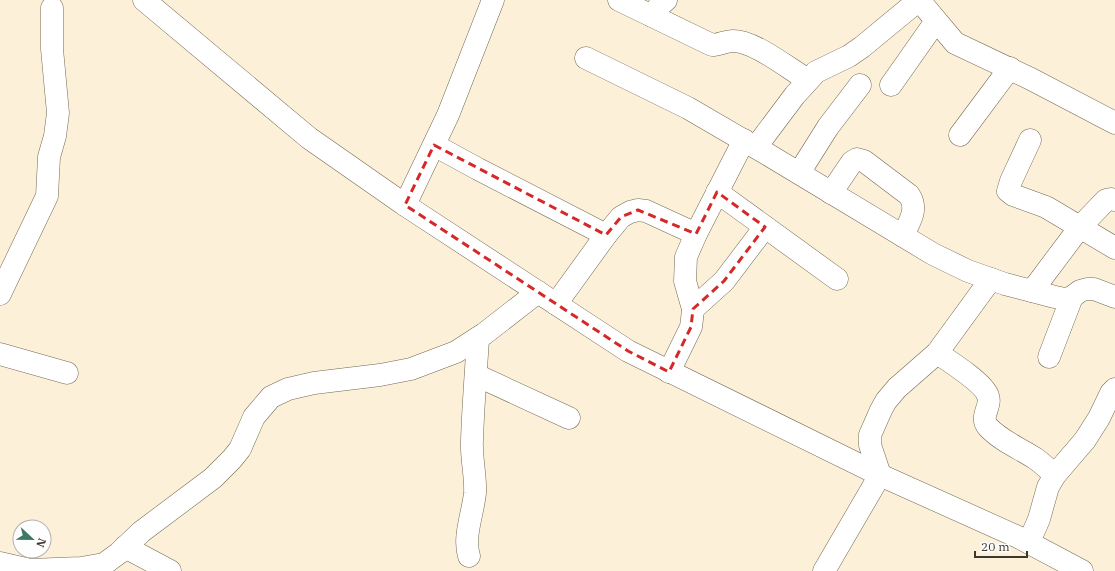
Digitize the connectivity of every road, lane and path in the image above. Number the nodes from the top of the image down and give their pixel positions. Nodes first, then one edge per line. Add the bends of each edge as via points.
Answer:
1 (144, 0) edge
2 (493, 0) edge
3 (619, 0) edge
4 (666, 0) edge
5 (919, 0) edge
6 (52, 8) dead end
7 (652, 16) junction
8 (936, 21) junction
9 (586, 58) dead end
10 (1010, 68) junction
11 (808, 80) junction
12 (860, 85) dead end
13 (891, 86) dead end
14 (1115, 123) edge
15 (960, 135) dead end
16 (1030, 140) dead end
17 (750, 144) junction
18 (434, 145) junction
19 (799, 173) junction
20 (717, 192) junction
21 (831, 193) junction
22 (1115, 200) edge
23 (405, 205) junction
24 (765, 227) junction
25 (1080, 227) junction
26 (696, 234) junction
27 (606, 235) junction
28 (903, 236) junction
29 (1115, 248) edge
30 (5, 268) edge
31 (837, 279) dead end
32 (991, 279) junction
33 (1032, 291) junction
34 (538, 292) junction
35 (0, 294) edge
36 (1115, 296) edge
37 (1072, 297) junction
38 (556, 304) junction
39 (693, 309) junction
40 (478, 338) junction
41 (937, 353) junction
42 (0, 354) edge
43 (1049, 357) dead end
44 (669, 372) junction
45 (67, 373) dead end
46 (476, 375) junction
47 (1115, 389) edge
48 (569, 418) dead end
49 (880, 475) junction
50 (1055, 475) junction
51 (1029, 542) junction
52 (125, 547) junction
53 (469, 556) dead end
54 (0, 563) edge
55 (170, 571) edge
56 (824, 571) edge
57 (1082, 571) edge

1 - 23 street via 309,138
2 - 18 street
3 - 7 street
4 - 7 street
5 - 8 street
5 - 11 street via 862,47 816,72
6 - 30 street via 52,50 58,113 49,157 47,196
7 - 11 street via 712,45 734,41 749,45
8 - 10 street via 955,43
8 - 13 street
9 - 17 street via 688,108
10 - 14 street
10 - 15 street
11 - 17 street
12 - 19 street via 828,127
16 - 25 street via 1008,191
17 - 19 street
17 - 20 street
18 - 23 street
18 - 27 street
19 - 21 street
20 - 24 street
20 - 26 street
21 - 28 street
21 - 28 street via 852,162 857,159 864,161 914,201 914,209
22 - 25 street via 1106,200
23 - 34 street
24 - 31 street
24 - 39 street via 724,281
25 - 29 street
25 - 33 street
26 - 27 street via 646,211 638,210 621,217
26 - 39 street via 684,268
27 - 38 street
28 - 32 street via 933,254
30 - 35 street
32 - 33 street
32 - 41 street
33 - 37 street via 1065,299
34 - 38 street
34 - 40 street
36 - 37 street via 1087,289
37 - 43 street
38 - 44 street via 628,351
39 - 44 street via 691,327
40 - 46 street
40 - 52 street via 456,352 411,369 314,383 288,389 271,397 254,417 240,449 232,459 213,478
41 - 49 street via 898,388 881,410 870,435 870,445
41 - 50 street via 985,390 989,396 984,418 987,426 1038,460
42 - 45 street
44 - 49 street
46 - 48 street
46 - 53 street via 471,443 475,492 466,540
47 - 50 street via 1085,440
49 - 51 street
49 - 56 street
50 - 51 street via 1048,487
51 - 57 street
52 - 54 street via 104,564 81,568 30,570
52 - 55 street

